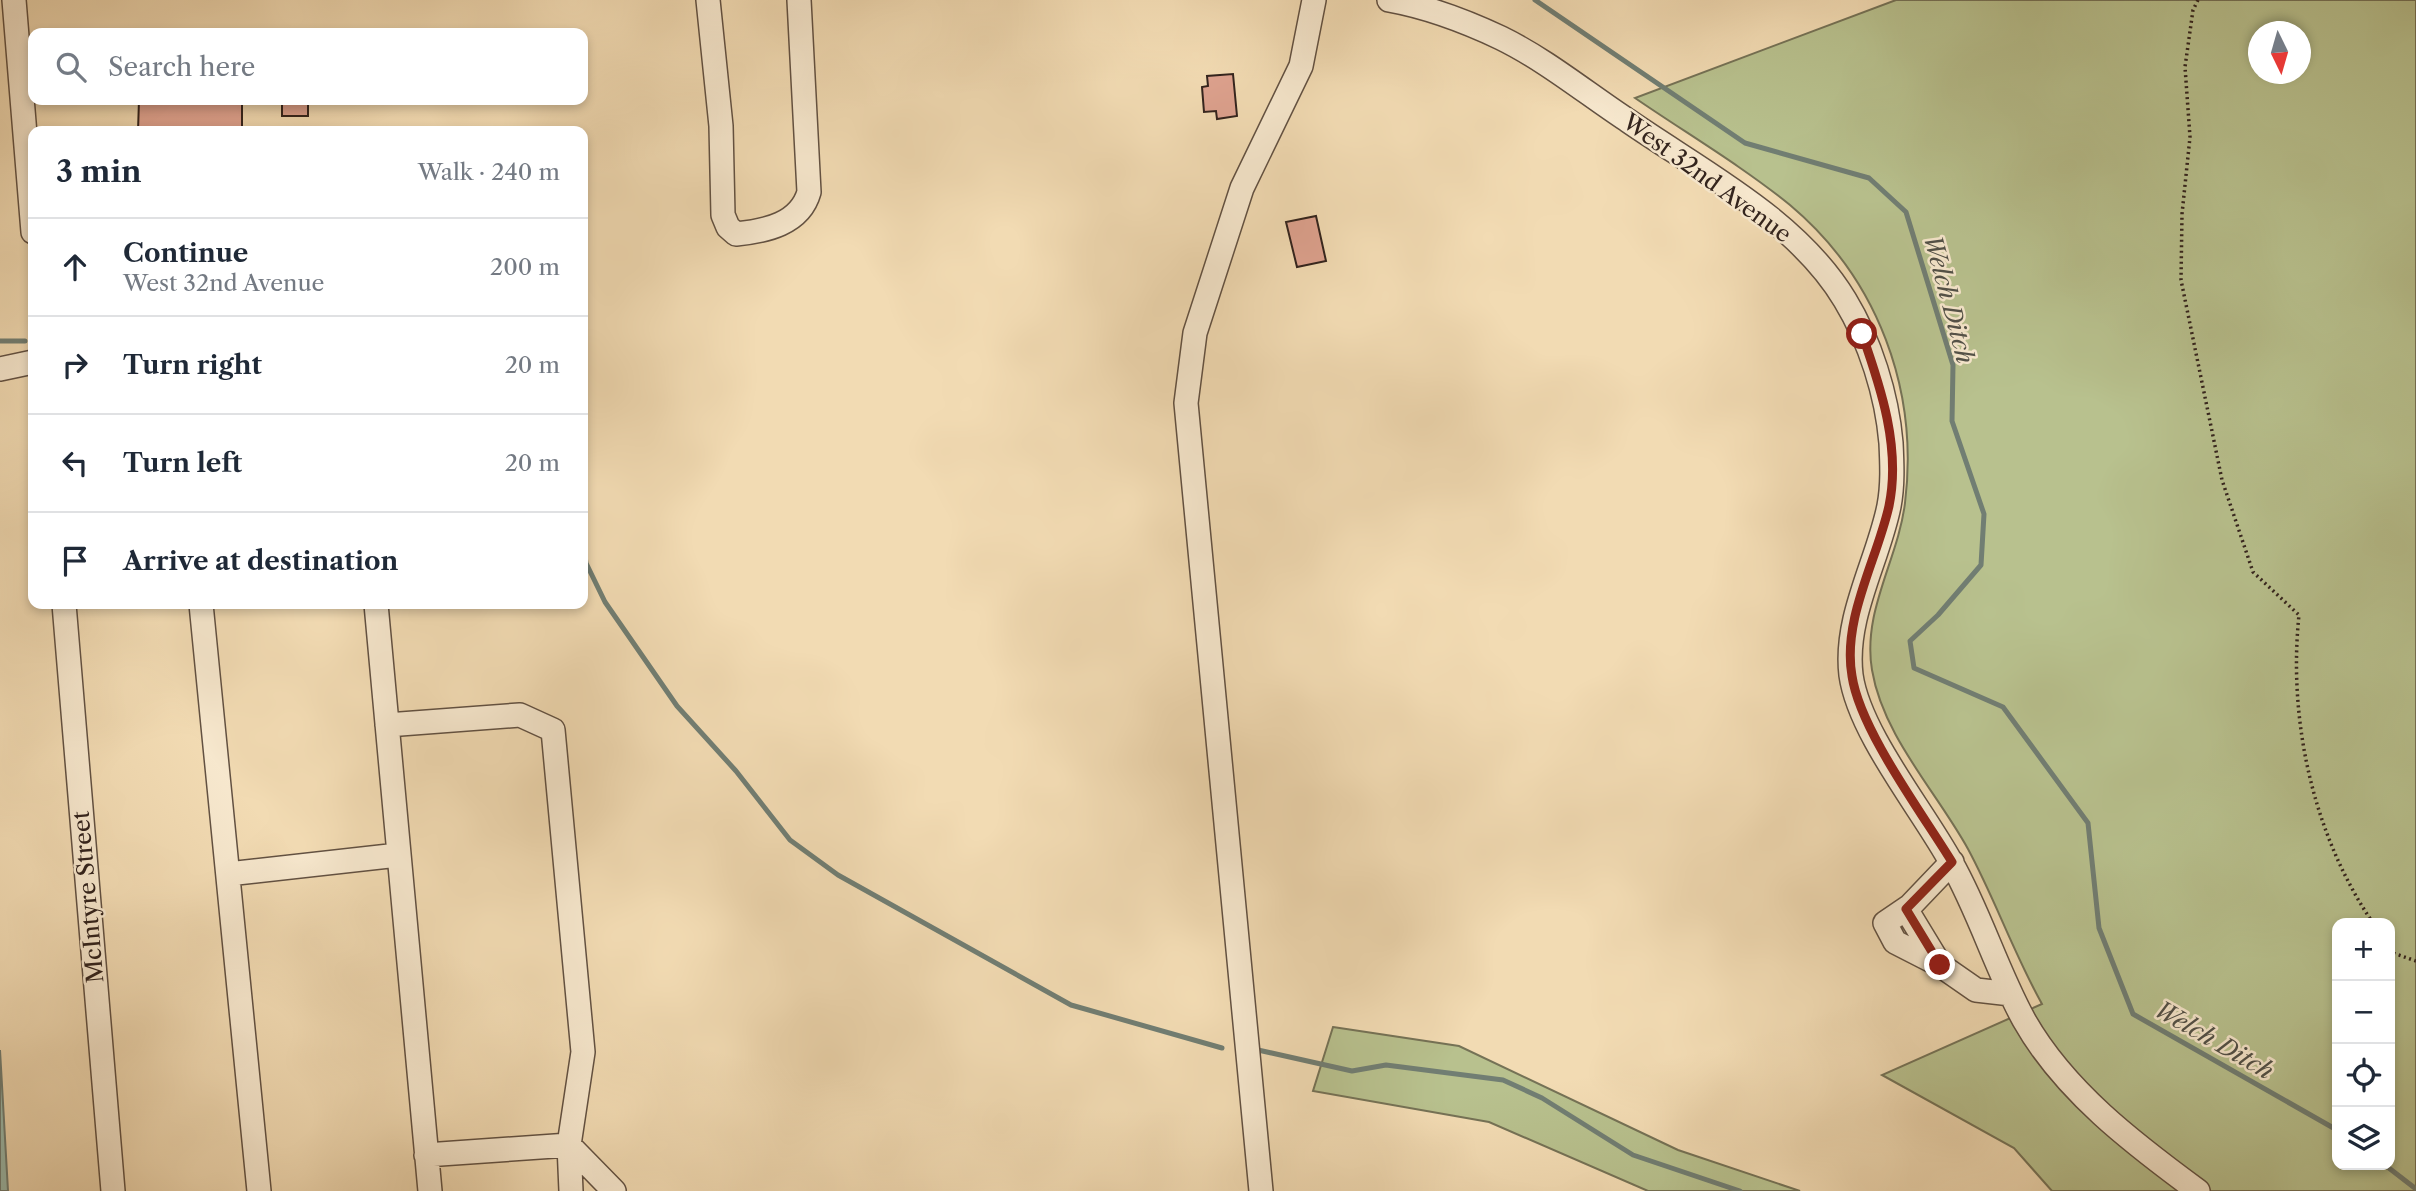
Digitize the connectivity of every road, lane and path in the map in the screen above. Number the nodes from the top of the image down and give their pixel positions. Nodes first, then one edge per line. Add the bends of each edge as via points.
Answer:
1 (708, 0) edge
2 (799, 0) edge
3 (1314, 0) edge
4 (1389, 0) edge
5 (2198, 0) edge
6 (18, 1) edge
7 (28, 155) edge
8 (28, 363) edge
9 (0, 369) edge
10 (64, 609) edge
11 (202, 609) edge
12 (376, 609) edge
13 (387, 725) junction
14 (398, 855) junction
15 (1952, 862) junction
16 (228, 874) junction
17 (2370, 918) edge
18 (2395, 954) edge
19 (2416, 961) edge
20 (2011, 994) junction
21 (569, 1145) junction
22 (426, 1155) junction
23 (113, 1191) edge
24 (259, 1191) edge
25 (430, 1191) edge
26 (571, 1191) edge
27 (614, 1191) edge
28 (1261, 1191) edge
29 (2198, 1191) edge

1 - 2 street via 721,126 723,215 736,234 788,221 805,208 809,192
3 - 28 street via 1301,66 1242,188 1195,333 1186,403
4 - 15 street, West 32nd Avenue via 1454,18 1530,55 1756,209 1793,238 1845,299 1878,380 1891,437 1893,474 1882,533 1856,616 1851,675 1876,738
5 - 17 path via 2185,67 2190,137 2181,280 2222,480 2253,572 2299,615 2294,661 2301,740 2333,852
6 - 7 street
8 - 9 street
10 - 23 street, McIntyre Street
11 - 16 street
12 - 13 street
13 - 14 street
13 - 21 street via 520,715 553,730 583,1052
14 - 16 street
14 - 22 street
15 - 20 street, West 32nd Avenue
15 - 20 street via 1906,909 1940,965 1976,990
16 - 24 street
18 - 19 path
20 - 29 street, West 32nd Avenue via 2063,1073 2109,1121
21 - 22 street
21 - 26 street
21 - 27 street
22 - 25 street

